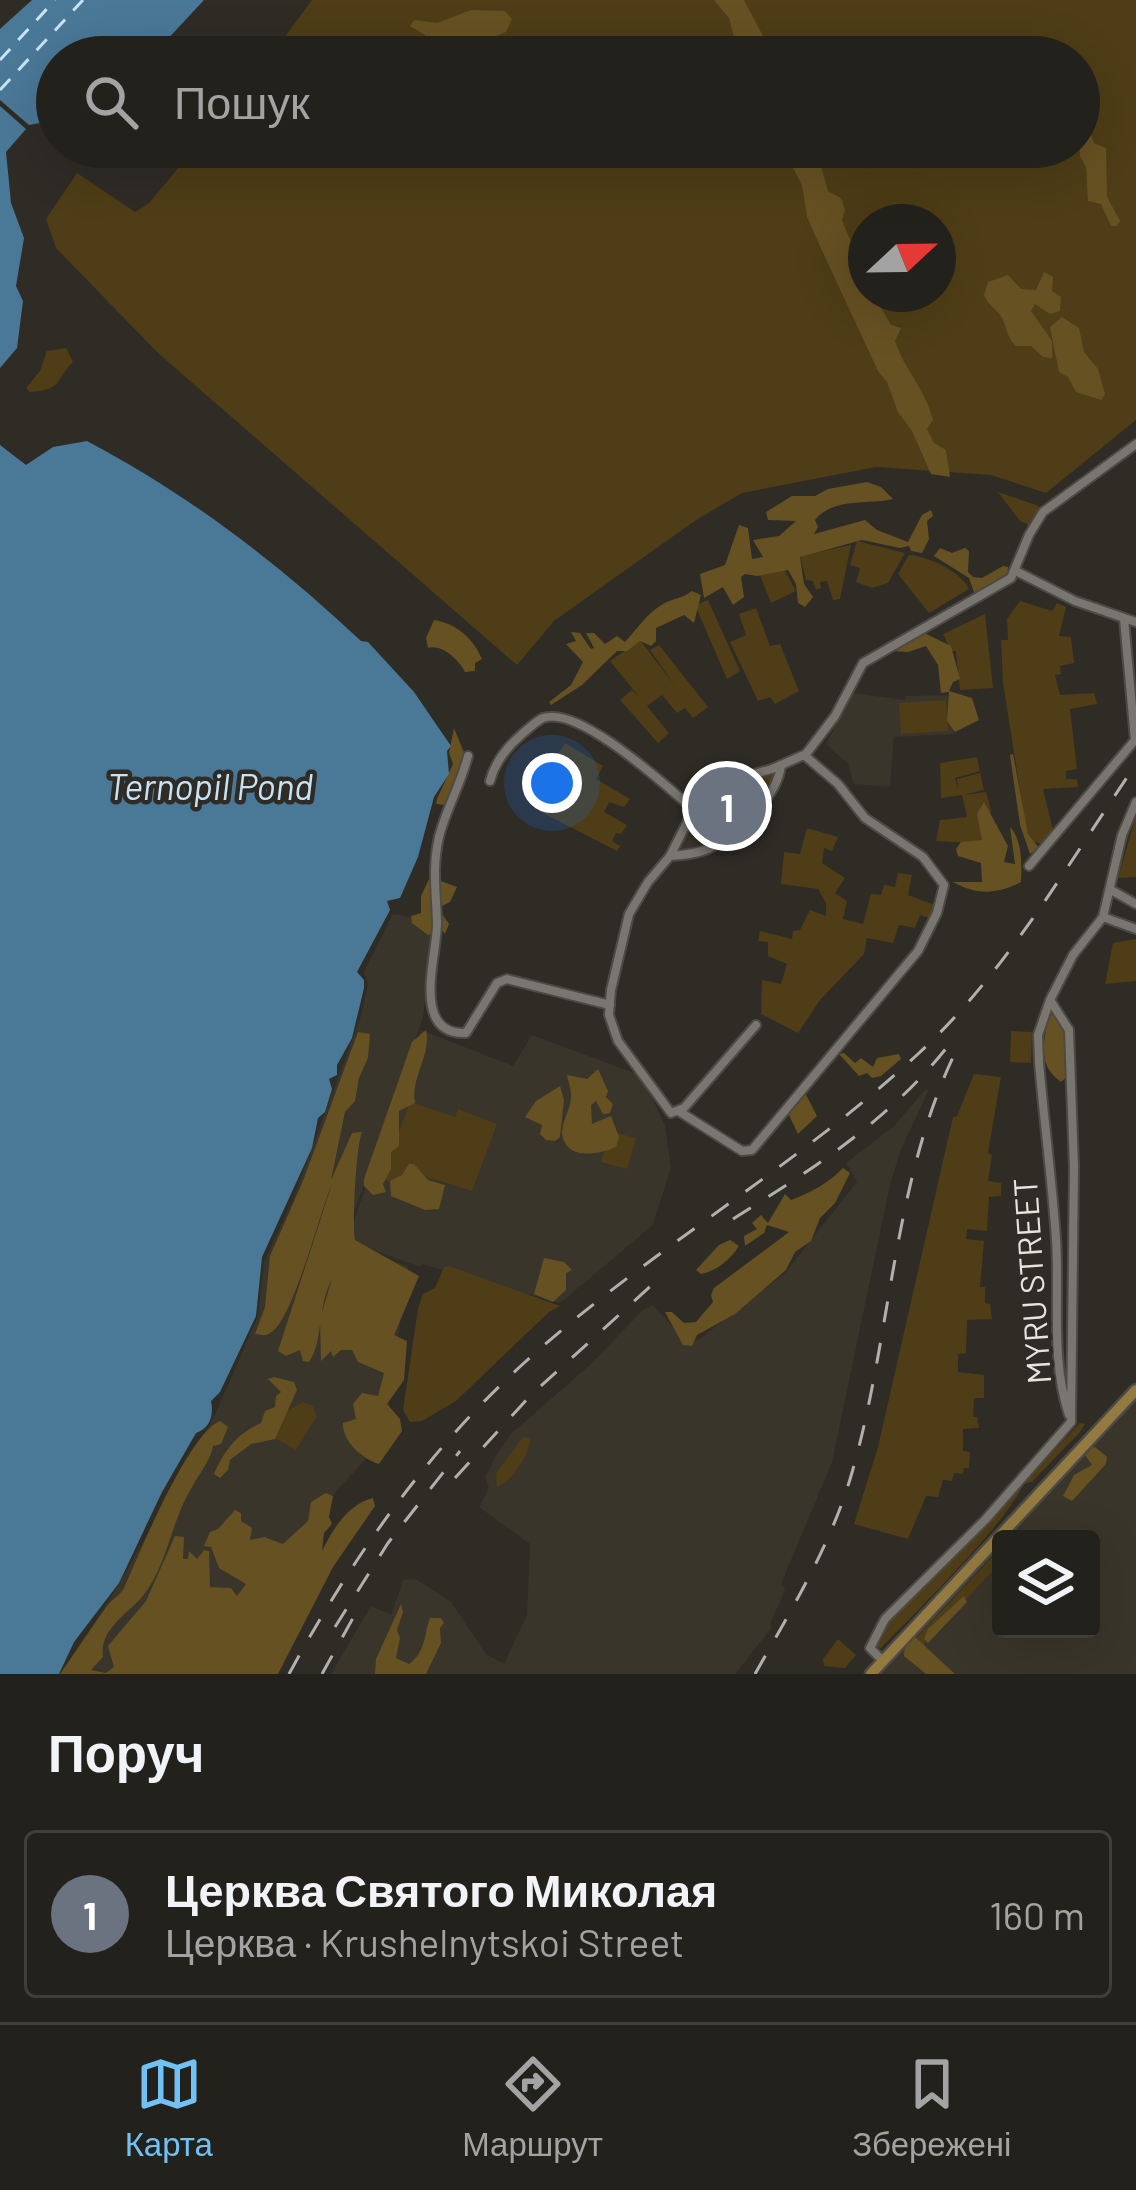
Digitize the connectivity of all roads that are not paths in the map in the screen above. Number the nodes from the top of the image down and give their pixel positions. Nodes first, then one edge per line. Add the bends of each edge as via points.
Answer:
1 (1136, 444) edge
2 (1016, 571) junction
3 (1124, 619) junction
4 (1136, 622) edge
5 (804, 755) junction
6 (468, 756) dead end
7 (781, 765) junction
8 (490, 781) dead end
9 (1136, 802) edge
10 (692, 808) junction
11 (670, 856) junction
12 (1029, 866) dead end
13 (1109, 889) junction
14 (1136, 904) edge
15 (1103, 917) junction
16 (1136, 929) edge
17 (1050, 1000) junction
18 (610, 1005) junction
19 (756, 1024) dead end
20 (675, 1113) junction
21 (1136, 1390) edge
22 (1071, 1422) junction
23 (883, 1661) junction
24 (871, 1674) edge

1 - 2 street via 1043,512
2 - 3 street
2 - 5 street via 863,663
3 - 4 street
3 - 12 street via 1135,740
5 - 7 street
5 - 20 street via 865,818 936,871 944,885 938,913 919,951 752,1150
6 - 18 street via 434,868 434,1012 447,1028 466,1033 507,979
7 - 10 street via 716,785
7 - 11 street via 768,796 721,842
8 - 10 street via 509,746 553,718 632,755
9 - 13 street, MYRU STREET
10 - 11 street
11 - 18 street via 629,914
13 - 14 street
13 - 15 street, MYRU STREET
15 - 16 street
15 - 17 street, MYRU STREET
17 - 22 street, MYRU STREET via 1039,1062 1061,1389
17 - 22 street, MYRU STREET via 1069,1030
18 - 20 street via 625,1054
19 - 20 street
21 - 23 main road
22 - 23 street via 885,1619 870,1648
23 - 24 main road

